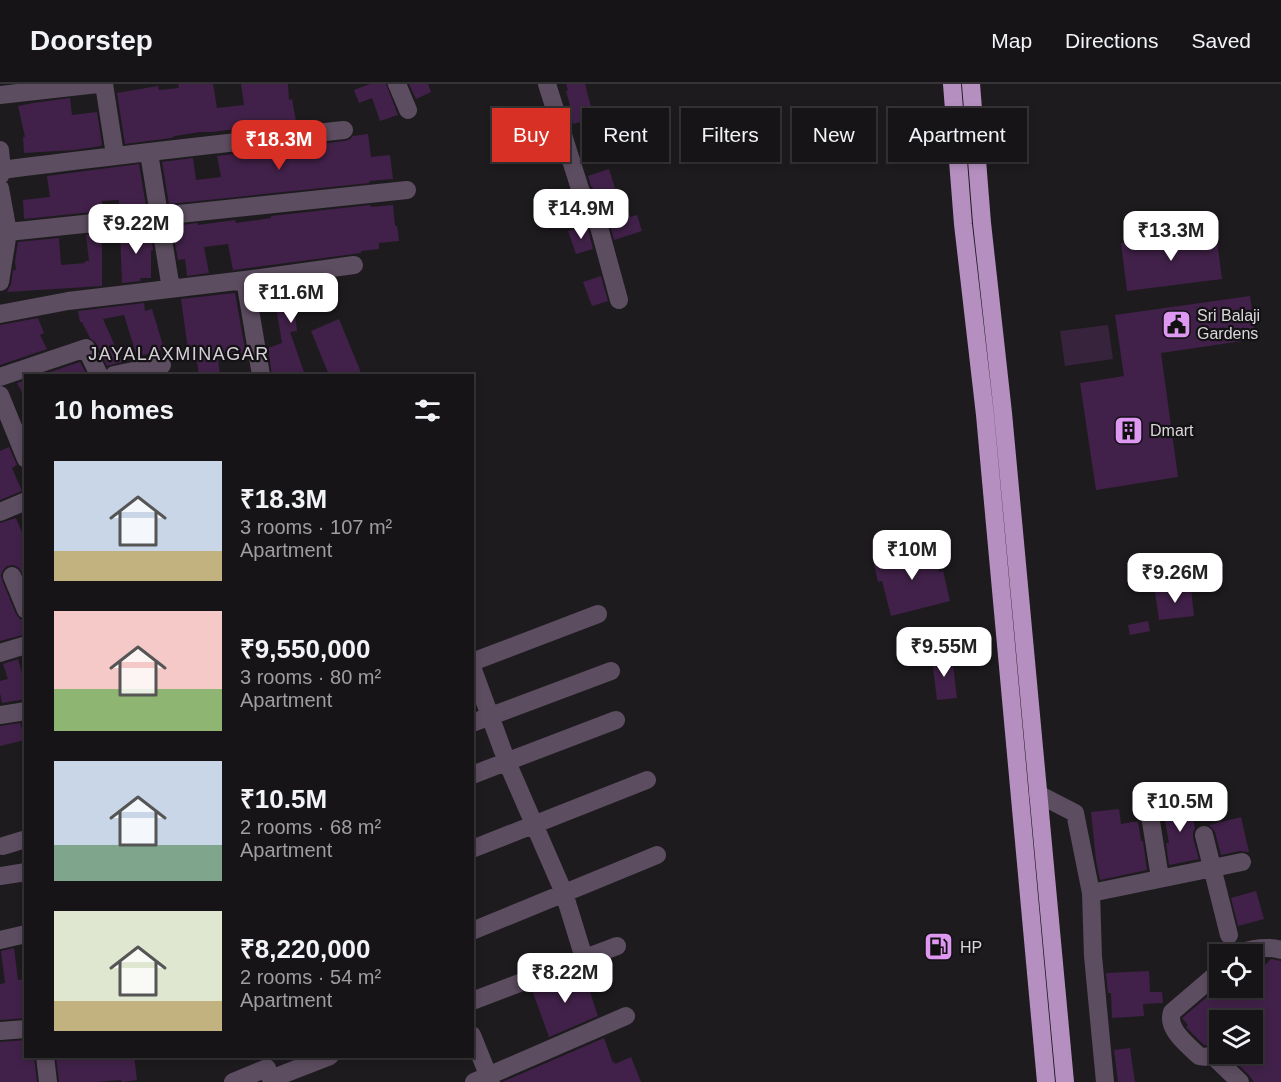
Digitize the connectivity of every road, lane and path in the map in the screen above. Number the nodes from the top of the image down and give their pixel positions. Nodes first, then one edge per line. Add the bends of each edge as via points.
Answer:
1 (98, 84) edge
2 (104, 84) edge
3 (397, 84) edge
4 (547, 84) edge
5 (952, 84) edge
6 (971, 84) edge
7 (0, 95) edge
8 (408, 110) dead end
9 (344, 130) dead end
10 (0, 150) edge
11 (149, 153) junction
12 (115, 155) junction
13 (1, 178) edge
14 (407, 190) dead end
15 (160, 216) junction
16 (9, 232) junction
17 (354, 265) dead end
18 (245, 280) junction
19 (0, 282) edge
20 (171, 289) junction
21 (620, 300) dead end
22 (0, 314) edge
23 (162, 365) dead end
24 (99, 374) edge
25 (119, 374) edge
26 (261, 374) edge
27 (0, 377) edge
28 (0, 395) edge
29 (8, 436) edge
30 (24, 456) edge
31 (24, 502) edge
32 (0, 512) edge
33 (12, 576) edge
34 (24, 605) edge
35 (597, 614) dead end
36 (24, 646) edge
37 (0, 653) edge
38 (474, 661) edge
39 (611, 671) dead end
40 (474, 672) edge
41 (24, 711) edge
42 (0, 715) edge
43 (491, 716) junction
44 (616, 720) dead end
45 (474, 722) edge
46 (507, 762) junction
47 (474, 774) edge
48 (647, 780) dead end
49 (1038, 794) junction
50 (1149, 809) dead end
51 (535, 824) junction
52 (1204, 835) dead end
53 (24, 841) edge
54 (3, 846) dead end
55 (474, 848) edge
56 (657, 855) dead end
57 (1242, 862) dead end
58 (1212, 868) junction
59 (24, 872) edge
60 (0, 876) edge
61 (1160, 878) junction
62 (564, 893) junction
63 (1090, 893) junction
64 (474, 930) edge
65 (24, 934) edge
66 (1229, 935) dead end
67 (0, 940) edge
68 (617, 946) dead end
69 (1263, 949) edge
70 (1281, 950) edge
71 (584, 958) junction
72 (1209, 980) edge
73 (474, 1000) edge
74 (626, 1016) dead end
75 (24, 1029) edge
76 (0, 1031) edge
77 (474, 1042) edge
78 (45, 1058) edge
79 (322, 1058) edge
80 (268, 1071) edge
81 (484, 1080) edge
82 (48, 1082) edge
83 (233, 1082) edge
84 (1046, 1082) edge
85 (1065, 1082) edge
86 (1105, 1082) edge
87 (1240, 1082) edge

1 - 7 street
2 - 12 street
3 - 8 street
4 - 21 street via 581,192 593,205
5 - 84 highway
6 - 49 highway
9 - 11 street
10 - 13 street
11 - 12 street
11 - 15 street
12 - 13 street
13 - 16 street
14 - 15 street
15 - 16 street
15 - 20 street
16 - 19 street
17 - 18 street
18 - 20 street
18 - 26 street
20 - 22 street via 68,301
23 - 25 street
24 - 27 street via 86,348
28 - 29 street
29 - 30 street
31 - 32 street
33 - 34 street
35 - 38 street
36 - 37 street
39 - 43 street
40 - 43 street
41 - 42 street
43 - 45 street
43 - 46 street
44 - 46 street
46 - 47 street
46 - 51 street
48 - 51 street
49 - 63 street via 1076,813
49 - 85 highway
50 - 61 street
51 - 55 street
51 - 62 street
52 - 58 street
53 - 54 street
56 - 62 street
57 - 58 street
58 - 61 street
58 - 66 street
59 - 60 street
61 - 63 street
62 - 64 street
62 - 71 street
63 - 86 street
65 - 67 street
68 - 71 street
69 - 70 street
71 - 73 street
72 - 87 street via 1170,1018 1176,1032 1199,1056 1214,1057
74 - 81 street
75 - 76 street
77 - 81 street
78 - 82 street
79 - 80 street
80 - 83 street

